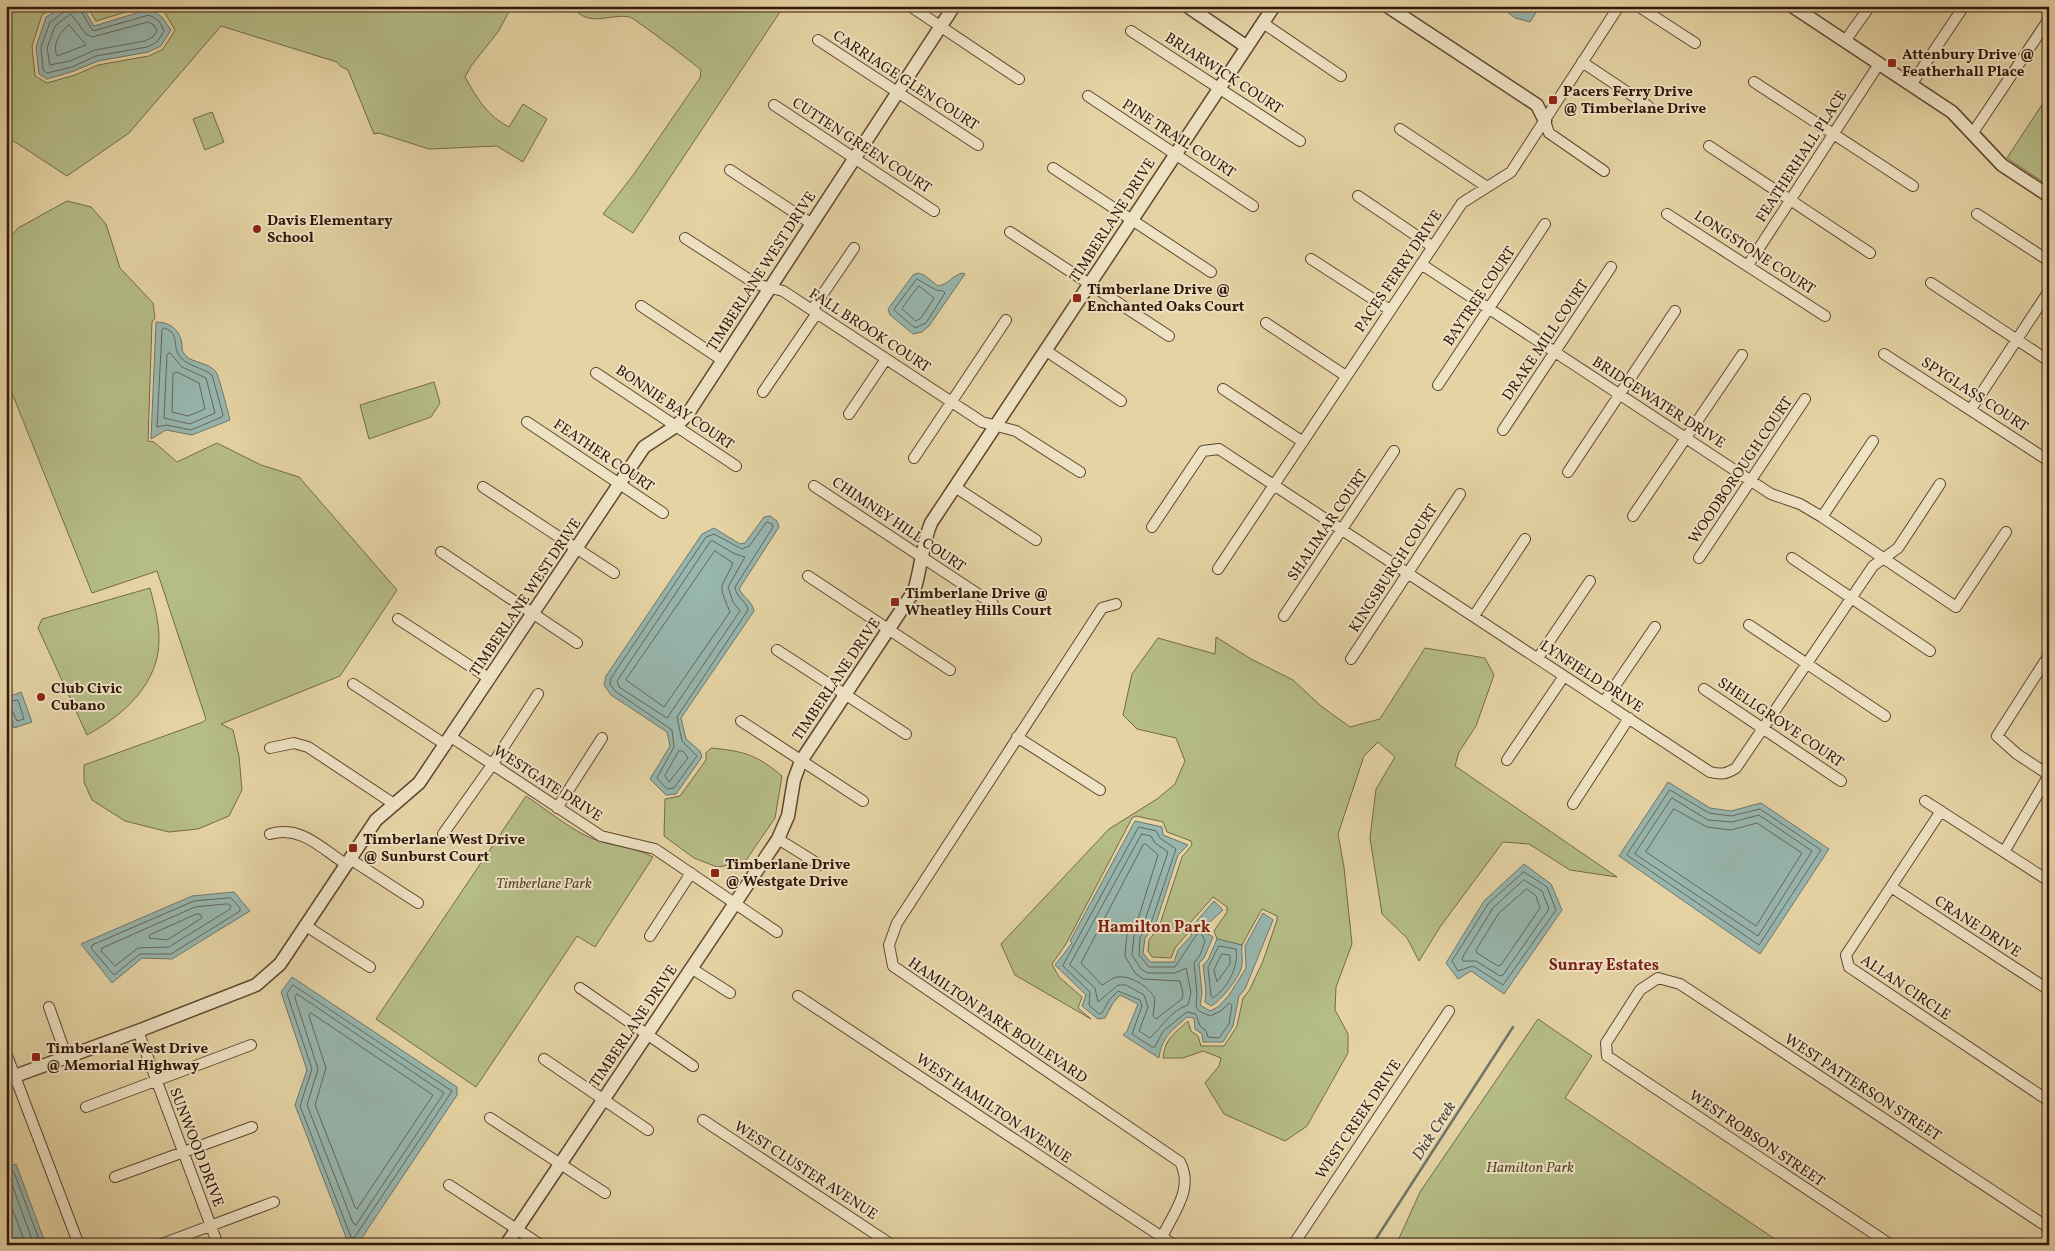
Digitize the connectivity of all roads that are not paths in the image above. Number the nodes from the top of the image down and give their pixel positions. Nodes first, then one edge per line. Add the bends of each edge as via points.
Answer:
1 (910, 6) edge
2 (954, 6) edge
3 (1187, 6) edge
4 (1274, 6) edge
5 (1387, 6) edge
6 (1619, 6) edge
7 (1638, 6) edge
8 (1792, 6) edge
9 (1870, 6) edge
10 (1964, 6) edge
11 (2049, 20) edge
12 (1263, 23) junction
13 (940, 27) junction
14 (1131, 30) dead end
15 (818, 40) dead end
16 (1845, 41) junction
17 (1695, 42) dead end
18 (1247, 47) junction
19 (1582, 62) junction
20 (1879, 64) junction
21 (1342, 76) dead end
22 (1019, 79) dead end
23 (1754, 82) dead end
24 (1911, 85) junction
25 (1218, 89) junction
26 (898, 92) junction
27 (1088, 96) dead end
28 (774, 105) dead end
29 (1648, 106) dead end
30 (1545, 121) junction
31 (1400, 129) dead end
32 (1972, 134) junction
33 (1833, 135) junction
34 (1300, 141) dead end
35 (978, 145) dead end
36 (1709, 146) dead end
37 (1175, 154) junction
38 (855, 158) junction
39 (1053, 168) dead end
40 (730, 170) dead end
41 (1604, 171) dead end
42 (1913, 186) dead end
43 (1487, 188) junction
44 (1358, 196) dead end
45 (2049, 196) edge
46 (1790, 200) junction
47 (1253, 206) dead end
48 (934, 211) dead end
49 (1667, 214) dead end
50 (1977, 214) dead end
51 (1131, 220) junction
52 (812, 224) junction
53 (1545, 224) dead end
54 (1010, 232) dead end
55 (685, 238) dead end
56 (1433, 247) junction
57 (854, 248) dead end
58 (1870, 253) dead end
59 (1311, 259) dead end
60 (2049, 261) edge
61 (1421, 264) junction
62 (1748, 265) junction
63 (1612, 267) dead end
64 (1211, 272) dead end
65 (1931, 283) dead end
66 (1089, 284) junction
67 (770, 287) junction
68 (2049, 290) edge
69 (641, 306) dead end
70 (1489, 308) junction
71 (1390, 310) junction
72 (814, 311) junction
73 (1676, 311) dead end
74 (1825, 316) dead end
75 (1006, 320) dead end
76 (1266, 323) dead end
77 (1169, 336) dead end
78 (2017, 339) junction
79 (1046, 350) junction
80 (1555, 351) junction
81 (1884, 354) dead end
82 (1742, 355) dead end
83 (886, 358) junction
84 (722, 360) junction
85 (2049, 360) edge
86 (596, 373) dead end
87 (1346, 376) junction
88 (1438, 385) dead end
89 (1223, 389) dead end
90 (763, 392) dead end
91 (1620, 394) junction
92 (1805, 399) dead end
93 (1121, 401) dead end
94 (952, 402) junction
95 (1971, 409) junction
96 (849, 414) dead end
97 (527, 422) dead end
98 (996, 424) junction
99 (676, 426) junction
100 (1503, 430) dead end
101 (1686, 438) junction
102 (1873, 441) dead end
103 (1303, 442) junction
104 (1394, 451) dead end
105 (914, 458) dead end
106 (2049, 461) edge
107 (736, 466) dead end
108 (1080, 472) dead end
109 (1568, 472) dead end
110 (1750, 480) junction
111 (619, 484) junction
112 (1940, 484) dead end
113 (1274, 485) junction
114 (814, 486) dead end
115 (483, 487) dead end
116 (955, 487) junction
117 (1460, 494) dead end
118 (664, 513) dead end
119 (1633, 516) dead end
120 (1822, 517) junction
121 (1152, 527) dead end
122 (1342, 530) junction
123 (2006, 532) dead end
124 (1525, 539) dead end
125 (1036, 540) dead end
126 (576, 548) junction
127 (441, 552) dead end
128 (922, 558) junction
129 (1699, 558) dead end
130 (1792, 558) dead end
131 (1884, 558) junction
132 (1218, 569) dead end
133 (1408, 573) junction
134 (614, 574) dead end
135 (808, 576) dead end
136 (1590, 581) dead end
137 (1852, 598) junction
138 (993, 604) dead end
139 (1116, 604) dead end
140 (533, 613) junction
141 (1284, 616) dead end
142 (1474, 616) junction
143 (398, 620) dead end
144 (1749, 625) dead end
145 (1654, 627) dead end
146 (889, 630) junction
147 (577, 643) dead end
148 (777, 650) dead end
149 (1930, 651) dead end
150 (2049, 655) edge
151 (1538, 658) junction
152 (1351, 659) dead end
153 (1807, 664) junction
154 (950, 670) dead end
155 (1564, 676) junction
156 (490, 679) junction
157 (353, 684) dead end
158 (1704, 689) dead end
159 (538, 694) dead end
160 (845, 695) junction
161 (1604, 702) junction
162 (1886, 716) dead end
163 (1629, 718) junction
164 (741, 721) dead end
165 (1763, 728) junction
166 (906, 734) dead end
167 (602, 738) dead end
168 (1017, 738) junction
169 (448, 741) junction
170 (270, 748) dead end
171 (1507, 760) dead end
172 (801, 761) junction
173 (492, 765) junction
174 (2049, 775) edge
175 (1841, 781) dead end
176 (1100, 790) dead end
177 (863, 801) dead end
178 (1925, 801) dead end
179 (394, 804) junction
180 (1573, 804) dead end
181 (557, 808) junction
182 (1941, 811) junction
183 (270, 834) dead end
184 (443, 834) dead end
185 (778, 839) junction
186 (2004, 852) junction
187 (348, 862) junction
188 (820, 865) dead end
189 (691, 874) junction
190 (2049, 881) edge
191 (1891, 887) junction
192 (418, 903) dead end
193 (735, 903) junction
194 (306, 926) junction
195 (777, 932) dead end
196 (650, 936) dead end
197 (370, 967) dead end
198 (691, 968) junction
199 (1658, 978) joint
200 (580, 988) dead end
201 (2049, 990) edge
202 (730, 993) dead end
203 (798, 996) dead end
204 (49, 1007) dead end
205 (1449, 1011) dead end
206 (138, 1032) junction
207 (648, 1034) junction
208 (251, 1045) dead end
209 (6, 1053) edge
210 (67, 1058) junction
211 (544, 1059) dead end
212 (693, 1066) dead end
213 (15, 1076) junction
214 (156, 1081) junction
215 (604, 1099) junction
216 (2049, 1101) edge
217 (86, 1107) dead end
218 (490, 1118) dead end
219 (703, 1120) dead end
220 (252, 1127) dead end
221 (648, 1130) dead end
222 (184, 1152) junction
223 (561, 1163) junction
224 (115, 1177) dead end
225 (449, 1185) dead end
226 (605, 1193) dead end
227 (274, 1202) dead end
228 (211, 1225) junction
229 (2049, 1228) edge
230 (517, 1229) junction
231 (1162, 1241) edge
232 (79, 1245) edge
233 (159, 1245) edge
234 (218, 1245) edge
235 (506, 1245) edge
236 (541, 1245) edge
237 (892, 1245) edge
238 (1174, 1245) edge
239 (1293, 1245) edge
240 (1891, 1245) edge

1 - 13 street
2 - 13 street, TIMBERLANE WEST DRIVE
3 - 18 street
4 - 12 street, TIMBERLANE DRIVE
5 - 30 street via 1537,105
6 - 19 street, PACES FERRY DRIVE
7 - 17 street
8 - 16 street
9 - 16 street
10 - 24 street
11 - 32 street
12 - 18 street, TIMBERLANE DRIVE
12 - 21 street
13 - 22 street
13 - 26 street, TIMBERLANE WEST DRIVE
14 - 25 street, BRIARWICK COURT
15 - 26 street, CARRIAGE GLEN COURT
16 - 20 street
18 - 25 street, TIMBERLANE DRIVE
19 - 29 street
19 - 30 street, PACES FERRY DRIVE
20 - 24 street
20 - 33 street, FEATHERHALL PLACE
23 - 33 street
24 - 32 street via 1952,112
25 - 34 street, BRIARWICK COURT
25 - 37 street, TIMBERLANE DRIVE
26 - 35 street, CARRIAGE GLEN COURT
26 - 38 street, TIMBERLANE WEST DRIVE
27 - 37 street, PINE TRAIL COURT
28 - 38 street, CUTTEN GREEN COURT
30 - 41 street via 1549,133
30 - 43 street, PACES FERRY DRIVE via 1511,172
31 - 43 street
32 - 45 street via 2002,165
33 - 42 street
33 - 46 street, FEATHERHALL PLACE
36 - 46 street
37 - 47 street, PINE TRAIL COURT
37 - 51 street, TIMBERLANE DRIVE
38 - 48 street, CUTTEN GREEN COURT
38 - 52 street, TIMBERLANE WEST DRIVE
39 - 51 street
40 - 52 street
43 - 56 street, PACES FERRY DRIVE via 1462,203
44 - 56 street
46 - 58 street
46 - 62 street, FEATHERHALL PLACE
49 - 62 street, LONGSTONE COURT
50 - 60 street
51 - 64 street
51 - 66 street, TIMBERLANE DRIVE
52 - 67 street, TIMBERLANE WEST DRIVE
53 - 70 street, BAYTREE COURT
54 - 66 street
55 - 67 street, FALL BROOK COURT via 756,284
56 - 61 street, PACES FERRY DRIVE
57 - 72 street
59 - 71 street
61 - 70 street, BRIDGEWATER DRIVE
61 - 71 street, PACES FERRY DRIVE
62 - 74 street, LONGSTONE COURT
63 - 80 street, DRAKE MILL COURT
65 - 78 street
66 - 77 street
66 - 79 street, TIMBERLANE DRIVE
67 - 72 street, FALL BROOK COURT via 783,291
67 - 84 street, TIMBERLANE WEST DRIVE
68 - 78 street
69 - 84 street
70 - 80 street, BRIDGEWATER DRIVE
70 - 88 street, BAYTREE COURT
71 - 87 street, PACES FERRY DRIVE
72 - 83 street, FALL BROOK COURT
72 - 90 street
73 - 91 street
75 - 94 street
76 - 87 street
78 - 85 street
78 - 95 street
79 - 93 street
79 - 98 street, TIMBERLANE DRIVE
80 - 91 street, BRIDGEWATER DRIVE
80 - 100 street, DRAKE MILL COURT
81 - 95 street, SPYGLASS COURT
82 - 101 street
83 - 94 street, FALL BROOK COURT
83 - 96 street
84 - 99 street, TIMBERLANE WEST DRIVE via 687,415
86 - 99 street, BONNIE BAY COURT
87 - 103 street, PACES FERRY DRIVE
89 - 103 street
91 - 101 street, BRIDGEWATER DRIVE
91 - 109 street
92 - 110 street, WOODBOROUGH COURT
94 - 98 street, FALL BROOK COURT via 982,422
94 - 105 street
95 - 106 street, SPYGLASS COURT
97 - 111 street, FEATHER COURT
98 - 108 street, FALL BROOK COURT via 1016,431
98 - 116 street, TIMBERLANE DRIVE
99 - 107 street, BONNIE BAY COURT
99 - 111 street, TIMBERLANE WEST DRIVE via 644,447
101 - 110 street, BRIDGEWATER DRIVE
101 - 119 street
102 - 120 street
103 - 113 street, PACES FERRY DRIVE
104 - 122 street, SHALIMAR COURT
110 - 120 street, BRIDGEWATER DRIVE via 1771,494 1800,504
110 - 129 street, WOODBOROUGH COURT
111 - 118 street, FEATHER COURT
111 - 126 street, TIMBERLANE WEST DRIVE
112 - 131 street, LYNFIELD DRIVE via 1898,548
113 - 121 street, LYNFIELD DRIVE via 1219,448 1203,451
113 - 122 street, LYNFIELD DRIVE
113 - 132 street, PACES FERRY DRIVE
114 - 128 street, CHIMNEY HILL COURT
115 - 126 street
116 - 125 street
116 - 128 street, TIMBERLANE DRIVE via 931,523 924,540
117 - 133 street, KINGSBURGH COURT
120 - 131 street, BRIDGEWATER DRIVE
122 - 133 street, LYNFIELD DRIVE
122 - 141 street, SHALIMAR COURT
123 - 131 street, BRIDGEWATER DRIVE via 1956,607
124 - 142 street
126 - 134 street
126 - 140 street, TIMBERLANE WEST DRIVE
127 - 140 street
128 - 138 street, CHIMNEY HILL COURT
128 - 146 street, TIMBERLANE DRIVE via 914,592
130 - 137 street
131 - 137 street, LYNFIELD DRIVE via 1873,566
133 - 142 street, LYNFIELD DRIVE
133 - 152 street, KINGSBURGH COURT
135 - 146 street
136 - 151 street
137 - 149 street
137 - 153 street, LYNFIELD DRIVE
139 - 168 street, HAMILTON PARK BOULEVARD via 1102,608
140 - 147 street
140 - 156 street, TIMBERLANE WEST DRIVE
142 - 151 street, LYNFIELD DRIVE
143 - 156 street
144 - 153 street
145 - 161 street
146 - 154 street
146 - 160 street, TIMBERLANE DRIVE
148 - 160 street
150 - 174 street via 1998,736 2017,754
151 - 155 street, LYNFIELD DRIVE
153 - 162 street
153 - 165 street, LYNFIELD DRIVE
155 - 161 street, LYNFIELD DRIVE
155 - 171 street
156 - 169 street, TIMBERLANE WEST DRIVE
157 - 169 street, WESTGATE DRIVE
158 - 165 street, SHELLGROVE COURT
159 - 173 street
160 - 166 street
160 - 172 street, TIMBERLANE DRIVE
161 - 163 street, LYNFIELD DRIVE
163 - 165 street, LYNFIELD DRIVE via 1710,772 1719,774 1736,768
163 - 180 street
164 - 172 street
165 - 175 street, SHELLGROVE COURT
167 - 181 street
168 - 176 street
168 - 231 street, HAMILTON PARK BOULEVARD via 897,923 889,945 893,966 1180,1162 1186,1173 1185,1191
169 - 173 street, WESTGATE DRIVE
169 - 179 street, TIMBERLANE WEST DRIVE via 420,783
170 - 179 street via 294,743 308,747
172 - 177 street
172 - 185 street, TIMBERLANE DRIVE via 788,816
173 - 181 street, WESTGATE DRIVE
173 - 184 street
174 - 186 street
178 - 182 street
179 - 187 street, TIMBERLANE WEST DRIVE via 376,820
181 - 189 street, WESTGATE DRIVE via 601,836 655,849
182 - 186 street
182 - 191 street, ALLAN CIRCLE
183 - 187 street via 283,830 298,833
185 - 188 street
185 - 193 street, TIMBERLANE DRIVE
186 - 190 street
187 - 192 street
187 - 194 street, TIMBERLANE WEST DRIVE
189 - 193 street, WESTGATE DRIVE
189 - 196 street
191 - 201 street, CRANE DRIVE
191 - 216 street, ALLAN CIRCLE via 1846,955 1849,967
193 - 195 street, WESTGATE DRIVE
193 - 198 street, TIMBERLANE DRIVE
194 - 197 street
194 - 206 street, TIMBERLANE WEST DRIVE via 280,964 256,985
198 - 202 street
198 - 207 street, TIMBERLANE DRIVE
199 - 229 street, WEST PATTERSON STREET via 1680,984
199 - 240 street, WEST ROBSON STREET via 1640,990 1606,1043 1607,1056
200 - 207 street
203 - 231 street, WEST HAMILTON AVENUE
204 - 210 street
205 - 239 street, WEST CREEK DRIVE
206 - 210 street, TIMBERLANE WEST DRIVE
206 - 214 street, SUNWOOD DRIVE
207 - 212 street
207 - 215 street, TIMBERLANE DRIVE
208 - 214 street
209 - 213 street
210 - 213 street, TIMBERLANE WEST DRIVE
211 - 215 street
213 - 232 street
214 - 217 street
214 - 222 street, SUNWOOD DRIVE
215 - 221 street
215 - 223 street, TIMBERLANE DRIVE
218 - 223 street
219 - 237 street, WEST CLUSTER AVENUE
220 - 222 street
222 - 224 street
222 - 228 street, SUNWOOD DRIVE
223 - 226 street
223 - 230 street, TIMBERLANE DRIVE
225 - 230 street
227 - 228 street
228 - 233 street
228 - 234 street, SUNWOOD DRIVE
230 - 235 street, TIMBERLANE DRIVE
230 - 236 street
231 - 238 street, WEST HAMILTON AVENUE

